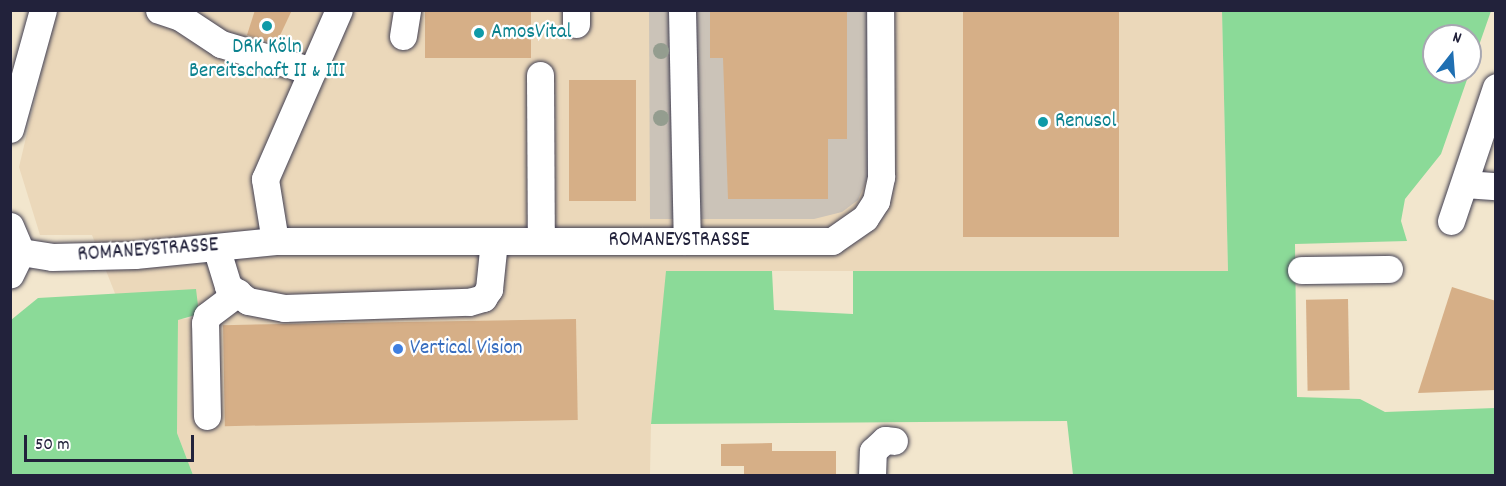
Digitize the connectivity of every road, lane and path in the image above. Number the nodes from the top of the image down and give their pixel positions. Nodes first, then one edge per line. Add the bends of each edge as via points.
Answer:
1 (43, 10) edge
2 (159, 10) edge
3 (339, 10) edge
4 (682, 10) edge
5 (880, 10) edge
6 (312, 71) junction
7 (540, 75) dead end
8 (1496, 87) edge
9 (10, 129) edge
10 (1465, 184) junction
11 (1496, 186) edge
12 (1451, 221) dead end
13 (10, 226) edge
14 (541, 240) junction
15 (275, 241) junction
16 (494, 241) junction
17 (687, 241) junction
18 (216, 247) junction
19 (16, 264) edge
20 (1389, 269) dead end
21 (1301, 270) dead end
22 (237, 294) junction
23 (207, 416) dead end
24 (894, 441) dead end
25 (872, 476) edge

1 - 9 street
2 - 6 street via 180,17 221,44
3 - 6 street
4 - 17 street
5 - 17 street, ROMANEYSTRASSE via 881,177 876,201 865,219 832,241
6 - 15 street via 265,179
7 - 14 street
8 - 10 street
10 - 11 street
10 - 12 street
13 - 19 street
14 - 16 street, ROMANEYSTRASSE
14 - 17 street, ROMANEYSTRASSE
15 - 16 street, ROMANEYSTRASSE
15 - 18 street, ROMANEYSTRASSE
16 - 22 street via 489,288 483,298 469,302 284,308 248,301
18 - 19 street, ROMANEYSTRASSE via 135,255 52,257
18 - 22 street via 228,286
20 - 21 street
22 - 23 street via 207,316 205,323
24 - 25 street via 885,440 873,451

